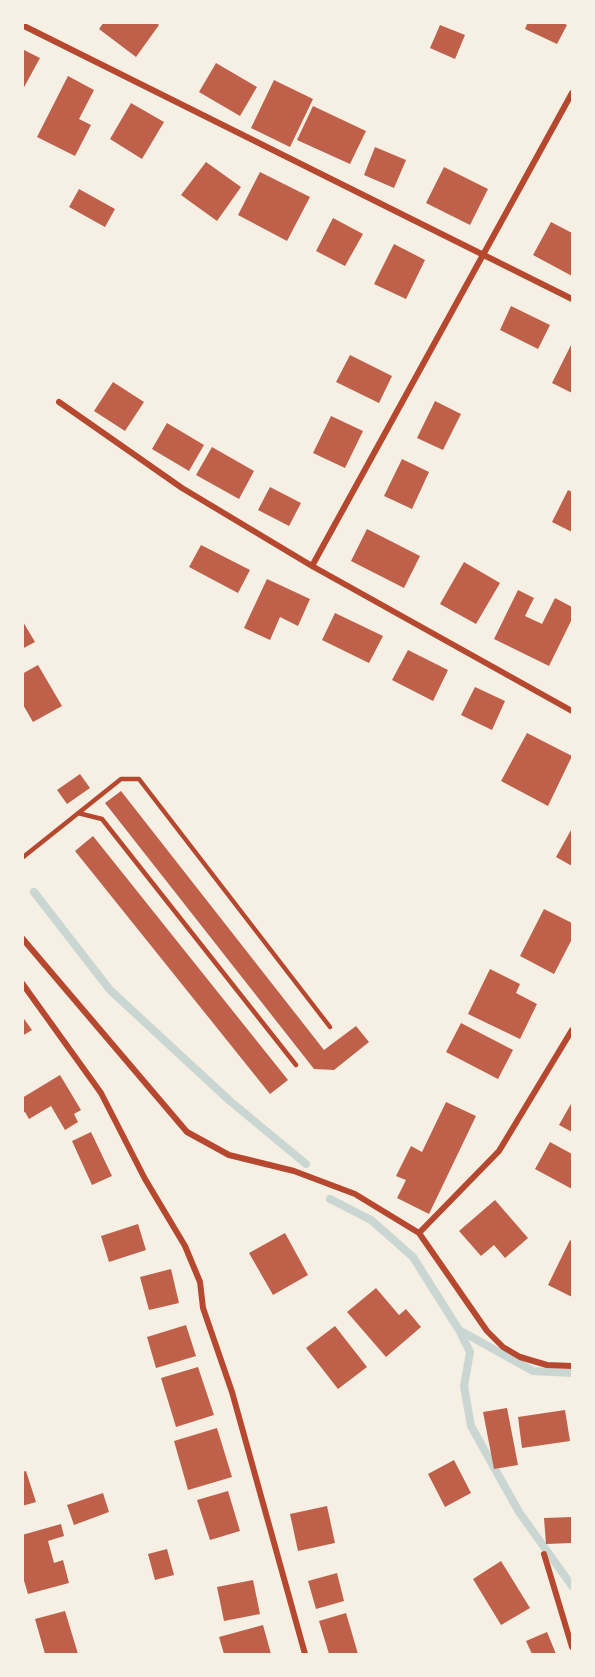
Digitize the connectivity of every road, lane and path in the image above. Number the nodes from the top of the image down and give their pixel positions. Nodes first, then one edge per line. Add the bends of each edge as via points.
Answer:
1 (22, 25) edge
2 (573, 93) edge
3 (484, 253) junction
4 (573, 299) edge
5 (58, 402) dead end
6 (312, 566) junction
7 (573, 711) edge
8 (78, 813) junction
9 (22, 858) edge
10 (22, 938) edge
11 (22, 983) edge
12 (330, 1027) dead end
13 (573, 1030) edge
14 (296, 1065) dead end
15 (419, 1233) junction
16 (573, 1366) edge
17 (544, 1554) dead end
18 (573, 1647) edge
19 (305, 1654) edge

1 - 3 street
2 - 3 street
3 - 4 street
3 - 6 street
5 - 6 street via 182,488
6 - 7 street
8 - 9 lane
8 - 12 lane via 121,779 139,779
8 - 14 lane via 102,819
10 - 15 street via 187,1132 229,1155 294,1171 354,1194
11 - 19 street via 100,1093 185,1246 200,1282 203,1308 232,1392
13 - 15 street via 499,1151
15 - 16 street via 488,1332 503,1347 520,1358
17 - 18 street

